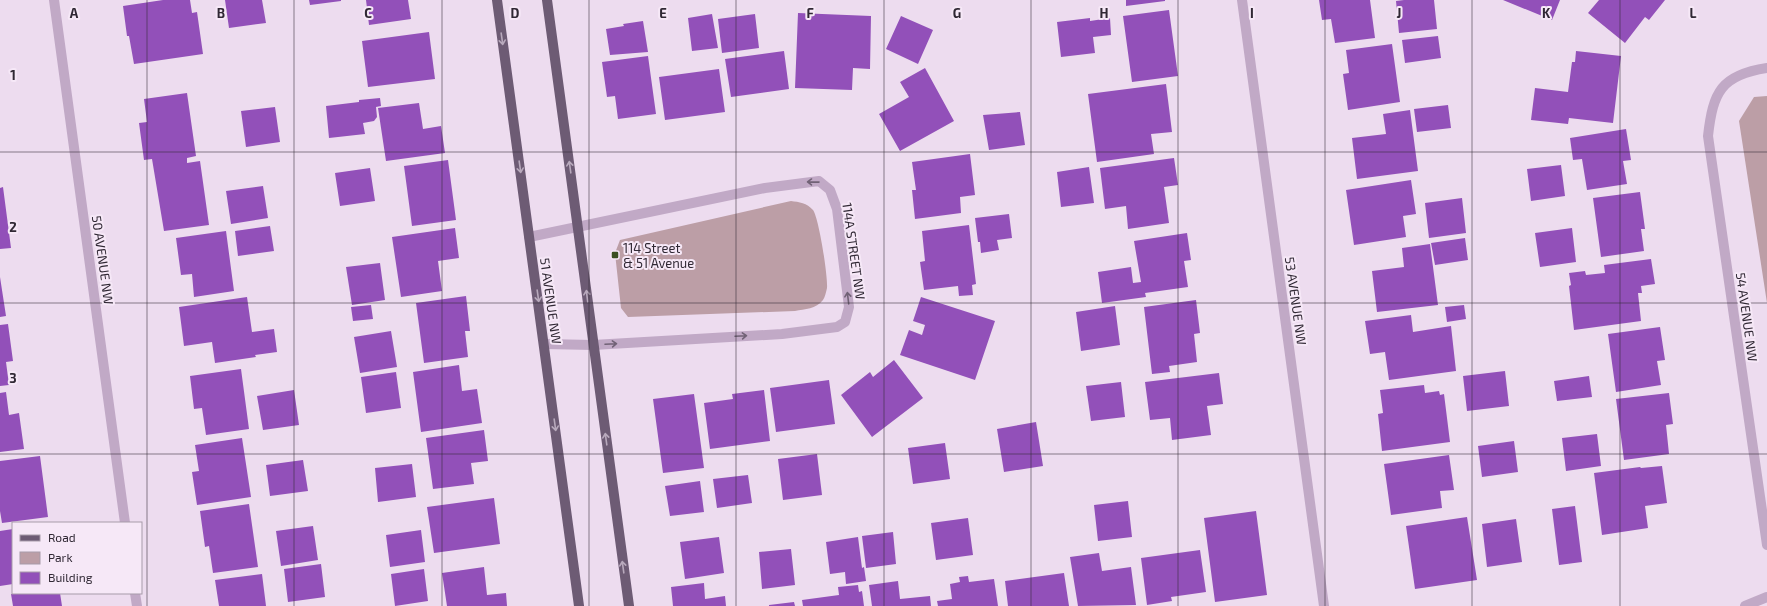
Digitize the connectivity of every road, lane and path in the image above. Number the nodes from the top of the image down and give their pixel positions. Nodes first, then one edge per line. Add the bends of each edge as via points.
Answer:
1 (54, 0) edge
2 (496, 0) edge
3 (547, 0) edge
4 (1242, 0) edge
5 (1767, 68) edge
6 (578, 227) junction
7 (529, 237) junction
8 (544, 344) junction
9 (593, 345) junction
10 (125, 522) edge
11 (1767, 546) edge
12 (135, 594) edge
13 (1767, 597) edge
14 (137, 606) edge
15 (579, 606) edge
16 (629, 606) edge
17 (1324, 606) edge
18 (1745, 606) edge

1 - 10 street, 50 AVENUE NW
2 -> 7 main road, 51 AVENUE NW
6 -> 3 main road
4 - 17 street, 53 AVENUE NW
5 - 11 street, 54 AVENUE NW via 1740,73 1728,82 1719,93 1711,116 1708,136
6 - 7 street, 114A STREET NW
9 -> 6 main road
9 -> 6 street, 114A STREET NW via 782,334 836,327 845,322 849,307 838,216 830,190 819,181 765,188
7 -> 8 main road, 51 AVENUE NW
8 - 9 street, 114A STREET NW
8 -> 15 main road, 51 AVENUE NW
16 -> 9 main road
12 - 14 street
13 - 18 street

